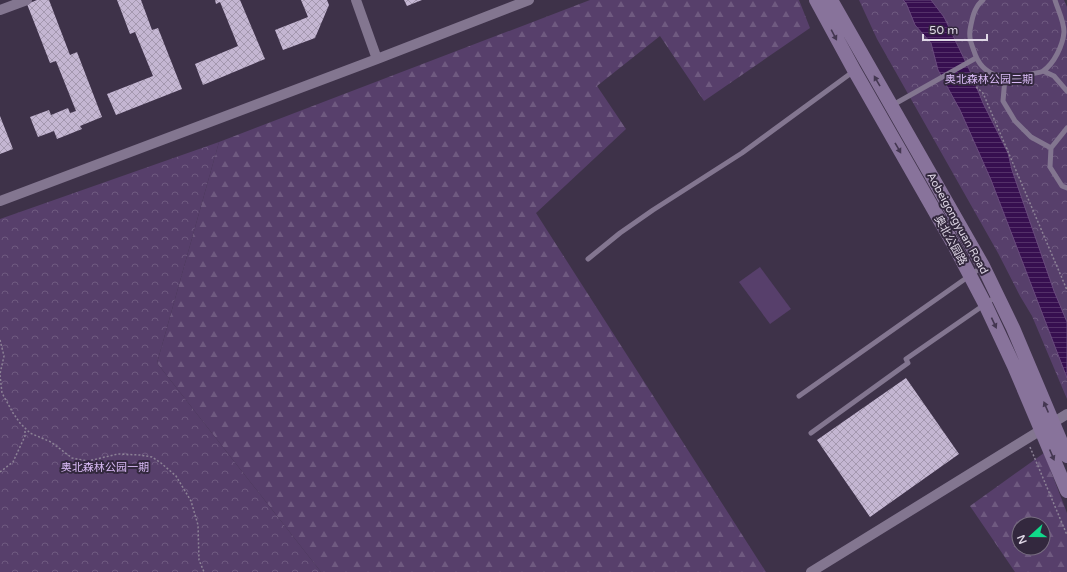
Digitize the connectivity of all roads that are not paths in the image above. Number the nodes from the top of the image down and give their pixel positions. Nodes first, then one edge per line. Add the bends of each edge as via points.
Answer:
1 (27, 0) edge
2 (356, 0) edge
3 (529, 0) edge
4 (816, 0) edge
5 (831, 0) edge
6 (983, 0) edge
7 (1055, 0) edge
8 (0, 10) edge
9 (976, 58) junction
10 (377, 59) junction
11 (866, 62) junction
12 (854, 70) junction
13 (1043, 71) junction
14 (1005, 78) junction
15 (1067, 91) edge
16 (891, 106) junction
17 (878, 113) junction
18 (1067, 128) edge
19 (1051, 148) junction
20 (1067, 188) edge
21 (0, 201) edge
22 (588, 259) dead end
23 (983, 266) junction
24 (970, 275) junction
25 (998, 296) junction
26 (985, 304) junction
27 (799, 396) dead end
28 (1067, 414) edge
29 (1047, 427) junction
30 (811, 433) dead end
31 (1067, 456) edge
32 (1067, 491) edge
33 (811, 572) edge

1 - 8 street
2 - 10 street
3 - 10 street
4 -> 12 main road, 奥北公园路
5 - 11 main road, Aobeigongyuan Road
6 - 9 lane via 973,16 969,37
7 - 13 lane via 1063,21 1064,33 1057,57
9 - 14 lane via 988,72
9 - 16 lane
10 - 21 street
11 - 12 lane
16 -> 11 main road, Aobeigongyuan Road
12 - 17 main road, 奥北公园路
12 - 22 lane via 742,153 653,210
13 - 14 lane
13 - 15 lane via 1054,76
14 - 19 lane via 1003,101 1015,121 1031,137
16 - 17 lane
16 - 23 main road, Aobeigongyuan Road
17 -> 24 main road, 奥北公园路
18 - 19 lane
19 - 20 lane via 1050,167 1062,186
23 - 24 lane
23 - 25 main road, Aobeigongyuan Road
24 - 26 main road, 奥北公园路
24 - 27 lane
25 - 26 lane
29 -> 25 main road, Aobeigongyuan Road
26 -> 29 main road, 奥北公园路
26 - 30 lane via 906,359 908,362
28 - 29 street
29 - 31 main road, Aobeigongyuan Road
29 -> 32 main road, 奥北公园路
29 - 33 street

